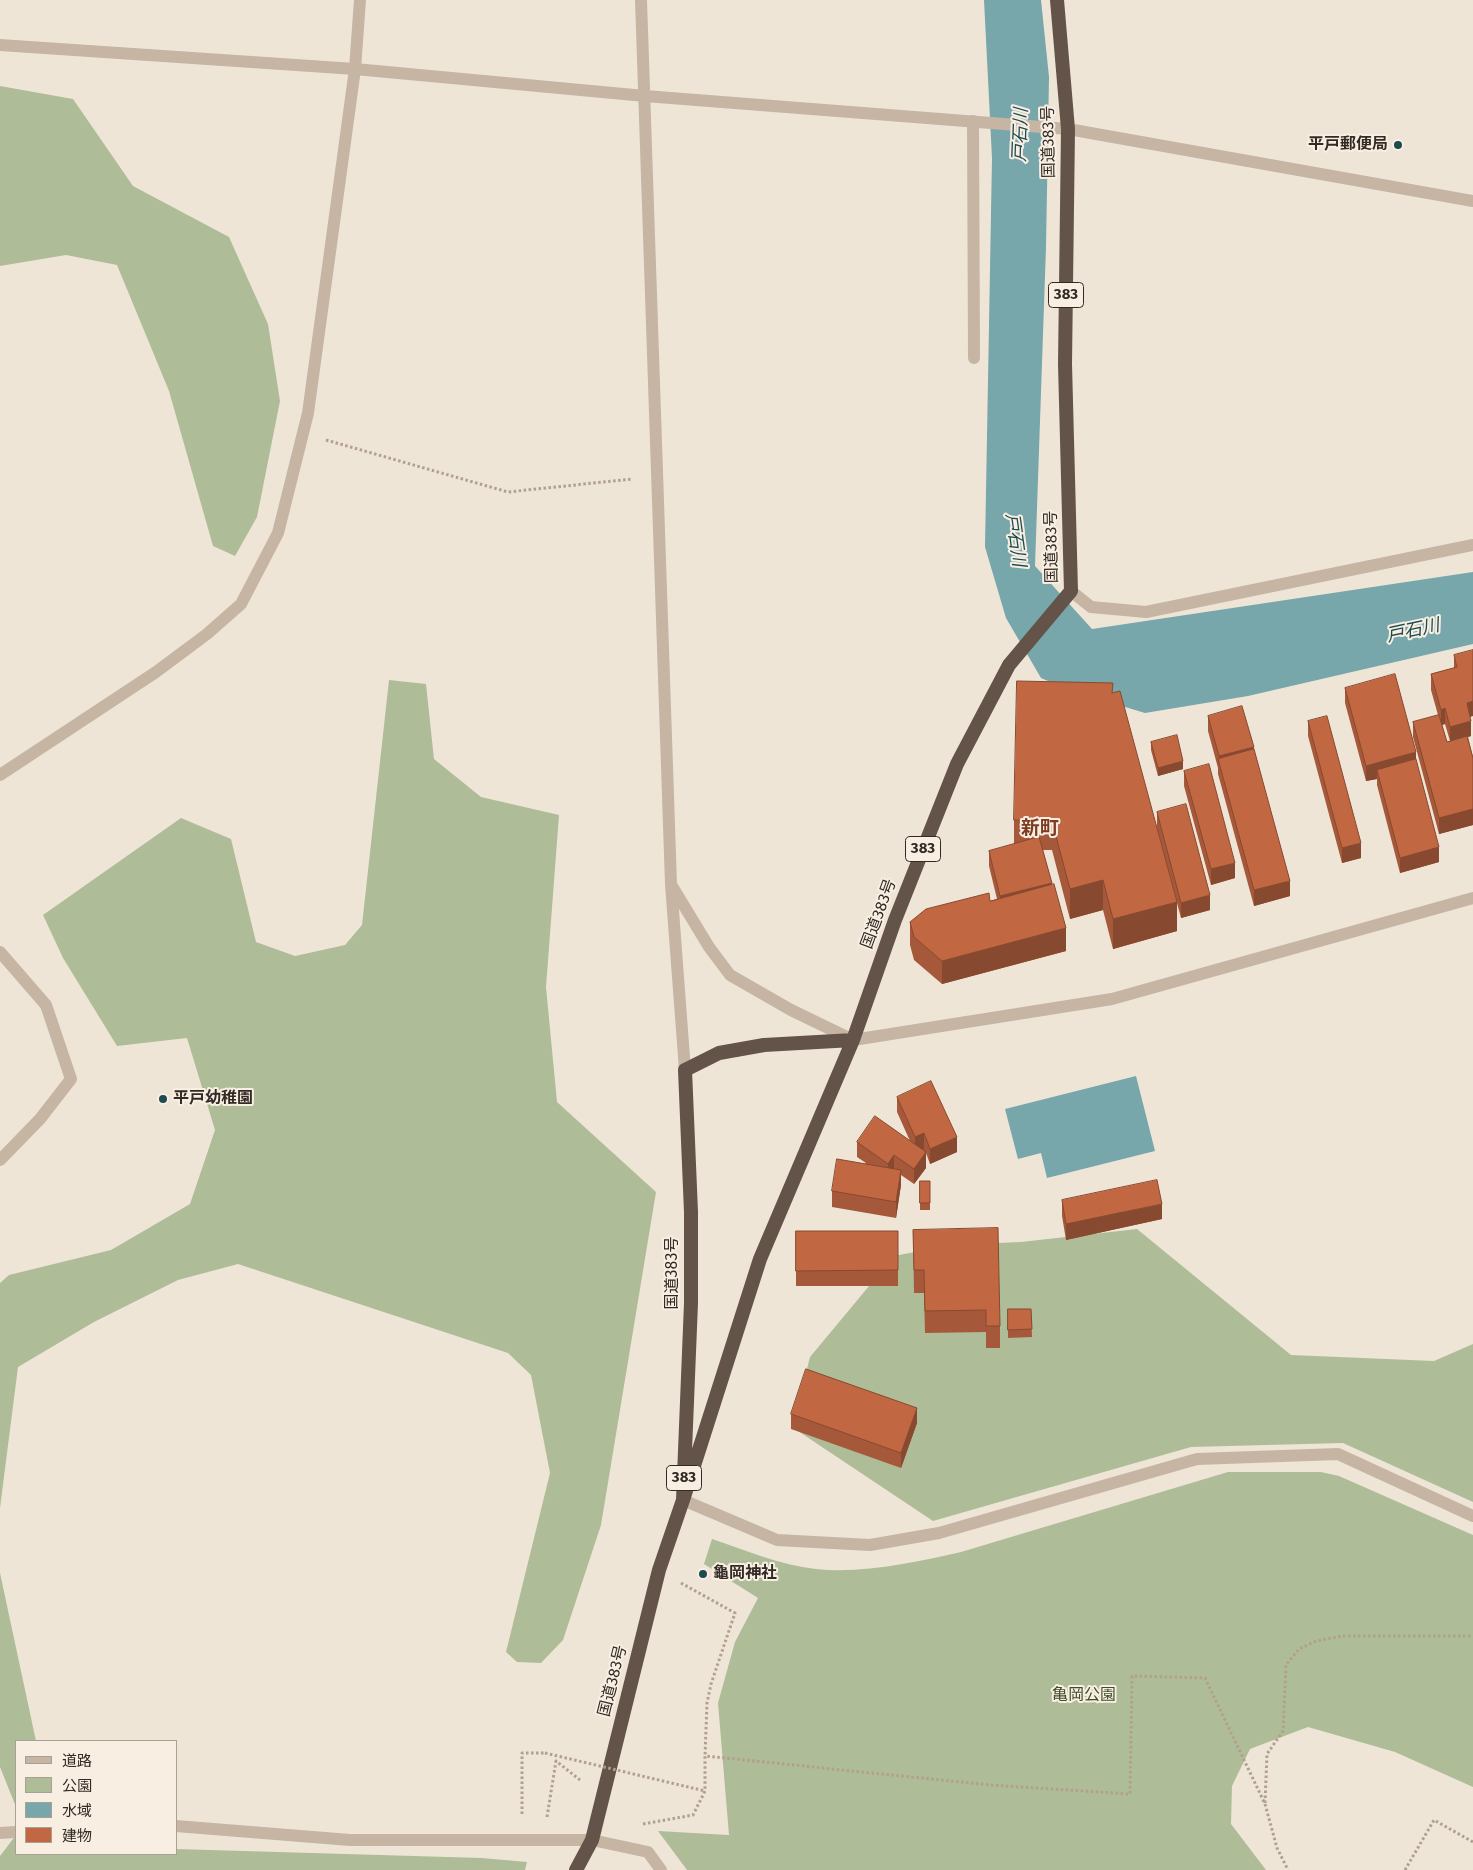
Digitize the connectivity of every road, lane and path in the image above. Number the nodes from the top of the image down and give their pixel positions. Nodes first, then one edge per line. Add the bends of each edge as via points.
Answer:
1 (360, 0) edge
2 (641, 0) edge
3 (1057, 0) edge
4 (0, 45) edge
5 (355, 69) junction
6 (645, 96) junction
7 (973, 121) junction
8 (1068, 129) junction
9 (1473, 201) edge
10 (974, 358) dead end
11 (303, 434) junction
12 (657, 476) junction
13 (1473, 545) edge
14 (1071, 591) junction
15 (0, 775) edge
16 (671, 884) junction
17 (1473, 898) edge
18 (0, 952) edge
19 (853, 1040) junction
20 (685, 1070) junction
21 (0, 1160) edge
22 (683, 1500) junction
23 (1473, 1516) edge
24 (659, 1570) junction
25 (1473, 1636) edge
26 (704, 1756) junction
27 (604, 1791) junction
28 (705, 1791) junction
29 (1265, 1804) junction
30 (652, 1821) dead end
31 (178, 1826) edge
32 (15, 1832) edge
33 (0, 1833) edge
34 (522, 1840) junction
35 (544, 1840) junction
36 (592, 1840) junction
37 (1473, 1842) edge
38 (576, 1870) edge
39 (661, 1870) edge
40 (1288, 1870) edge
41 (1405, 1870) edge

1 - 5 street
2 - 6 street
3 - 8 highway, 国道383号 / 383
4 - 5 street
5 - 6 street
5 - 11 street
6 - 7 street
6 - 12 street
7 - 8 street
7 - 10 street
8 - 9 street
8 - 14 highway, 国道383号 / 383 via 1064,364
11 - 12 path via 508,492
11 - 15 street via 278,532 241,604 208,634 156,672
12 - 16 street
13 - 14 street via 1146,612 1091,607
14 - 19 highway, 国道383号 / 383 via 1009,666 957,764 895,920
16 - 19 street via 730,975 790,1010
16 - 20 street
17 - 19 street via 1112,999
18 - 21 street via 46,1005 71,1078 40,1119
19 - 20 highway via 764,1045 719,1053
19 - 22 highway, 国道383号 / 383 via 760,1259
20 - 22 highway, 国道383号 / 383 via 691,1303
22 - 23 street via 777,1540 870,1545 948,1531 1197,1459 1338,1454
22 - 24 highway, 国道383号 / 383
24 - 26 path via 735,1613 711,1684
24 - 27 highway, 国道383号 / 383
25 - 29 path via 1342,1636 1316,1641 1299,1649 1286,1665 1283,1731 1267,1754
26 - 28 path
26 - 29 path via 990,1785 1130,1794 1132,1676 1204,1678
27 - 35 path via 589,1787 556,1761
27 - 36 highway, 国道383号 / 383
28 - 30 path via 693,1815
28 - 34 path, bridge via 545,1753 522,1753
29 - 40 path via 1277,1848
31 - 34 street via 350,1840
32 - 33 street
34 - 35 street
35 - 36 street
36 - 38 highway, 国道383号 / 383
36 - 39 street via 648,1852
37 - 41 path via 1434,1820

